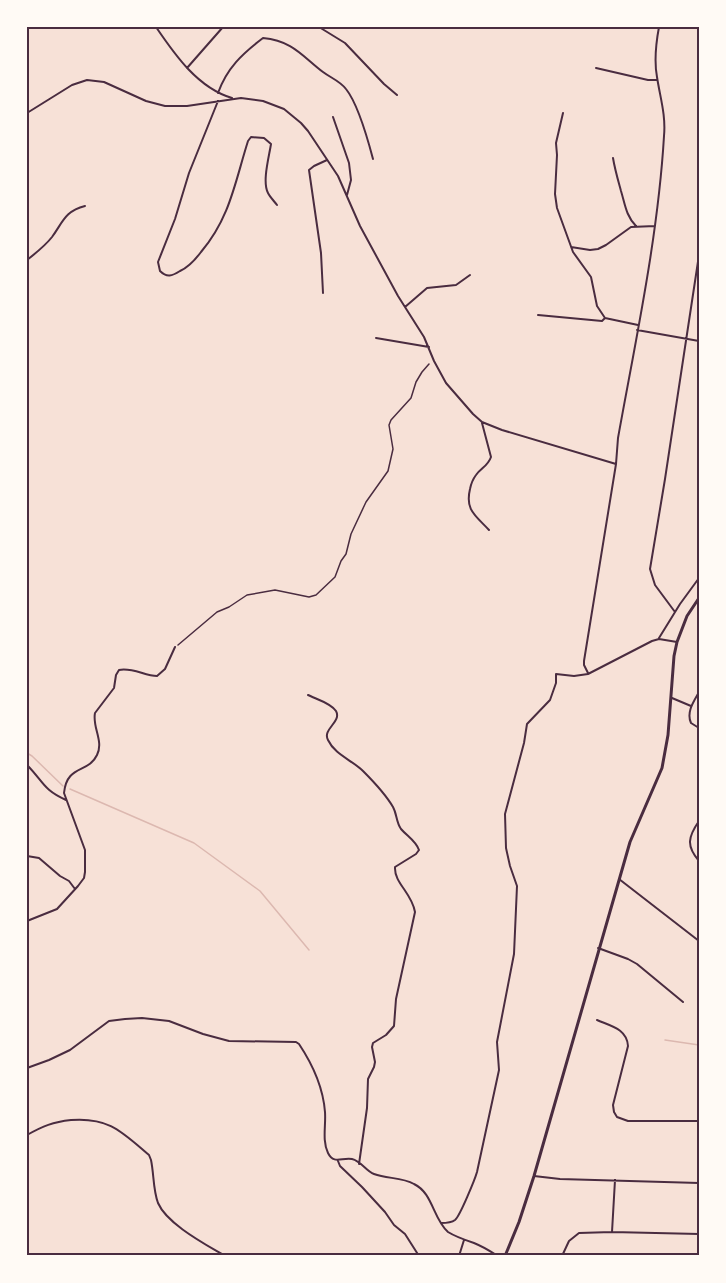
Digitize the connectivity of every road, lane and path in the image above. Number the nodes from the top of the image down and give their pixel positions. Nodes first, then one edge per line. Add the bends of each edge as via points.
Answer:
1 (156, 27) edge
2 (223, 27) edge
3 (319, 27) edge
4 (659, 27) edge
5 (187, 68) junction
6 (596, 68) dead end
7 (657, 80) junction
8 (218, 93) junction
9 (397, 95) dead end
10 (235, 99) junction
11 (218, 102) junction
12 (27, 113) edge
13 (563, 113) dead end
14 (333, 117) dead end
15 (614, 158) dead end
16 (374, 159) dead end
17 (328, 160) junction
18 (347, 195) junction
19 (277, 205) dead end
20 (85, 206) dead end
21 (636, 226) junction
22 (655, 226) junction
23 (571, 247) junction
24 (699, 255) edge
25 (27, 260) edge
26 (470, 275) dead end
27 (323, 293) dead end
28 (405, 307) junction
29 (538, 315) dead end
30 (605, 318) junction
31 (638, 326) junction
32 (637, 330) junction
33 (376, 338) dead end
34 (687, 338) junction
35 (699, 341) edge
36 (429, 347) junction
37 (434, 361) junction
38 (482, 422) junction
39 (616, 464) junction
40 (489, 530) dead end
41 (699, 578) edge
42 (699, 598) edge
43 (675, 612) junction
44 (659, 639) junction
45 (677, 642) junction
46 (175, 647) joint
47 (588, 674) junction
48 (699, 692) edge
49 (308, 695) dead end
50 (670, 697) junction
51 (691, 706) junction
52 (697, 727) edge
53 (27, 765) edge
54 (66, 800) junction
55 (699, 821) edge
56 (27, 856) edge
57 (699, 861) edge
58 (619, 879) junction
59 (75, 889) junction
60 (27, 921) edge
61 (699, 941) edge
62 (598, 948) junction
63 (683, 1002) dead end
64 (597, 1020) dead end
65 (27, 1068) edge
66 (699, 1121) edge
67 (27, 1135) edge
68 (338, 1160) junction
69 (359, 1164) junction
70 (534, 1176) junction
71 (615, 1180) junction
72 (699, 1183) edge
73 (441, 1223) junction
74 (612, 1232) junction
75 (699, 1234) edge
76 (464, 1240) junction
77 (225, 1256) edge
78 (419, 1256) edge
79 (459, 1256) edge
80 (498, 1256) edge
81 (505, 1256) edge
82 (562, 1256) edge

1 - 5 street
2 - 5 street
3 - 9 street via 345,43
4 - 7 street
5 - 8 street
6 - 7 street
7 - 22 street via 664,135
8 - 10 street
8 - 16 street via 224,78 245,52 263,38 287,44 348,90
10 - 11 street
10 - 17 street via 263,101 291,114
11 - 12 street via 165,106 104,82 87,80
11 - 19 street via 189,173 159,262 160,270 167,276 179,273 210,242 233,195 251,137 264,138 271,144 266,189
13 - 23 street via 556,143 555,194
14 - 18 street via 349,163 351,180
15 - 21 street via 625,207
17 - 18 street
17 - 27 street via 311,168 309,174
18 - 28 street
20 - 25 street via 69,212 51,239
21 - 22 street
21 - 23 street via 598,249
22 - 31 street
23 - 30 street via 591,277 597,306
24 - 34 street
26 - 28 street via 456,285 427,288
28 - 36 street
29 - 30 street via 602,321
30 - 31 street
31 - 32 street
32 - 34 street
32 - 39 street
33 - 36 street
34 - 35 street
34 - 43 street via 650,569 655,585
36 - 37 street
37 - 38 street via 446,383
37 - 46 path via 426,366 411,398 391,420 393,449 388,471 366,502 335,578 309,597 275,590 248,595 217,612
38 - 39 street
38 - 40 street via 491,457 472,481 468,502
39 - 47 street via 584,661
41 - 43 street
42 - 45 street
43 - 44 street
44 - 45 street
44 - 47 street
45 - 50 street
46 - 54 street via 158,676 124,669 117,672 114,688 94,717 99,742 97,755 70,776 65,787
47 - 73 street via 556,674 550,700 527,724 505,813 506,848 517,897 514,954 497,1042 499,1070 472,1188 455,1220
48 - 51 street
49 - 69 street via 336,710 336,719 327,732 329,742 362,770 389,801 399,825 419,850 395,867 415,912 394,1026 372,1047 375,1062 368,1079
50 - 51 street
50 - 58 street via 669,735 662,768 635,828
51 - 52 street via 689,718
53 - 54 street via 45,787
54 - 59 street via 85,850 84,878
55 - 57 street via 689,845
56 - 59 street via 39,858
58 - 61 street
58 - 62 street
59 - 60 street via 57,909
62 - 63 street via 637,964
62 - 70 street
64 - 66 street via 621,1032 628,1041 613,1105 617,1117 628,1121
65 - 68 street via 70,1050 109,1021 125,1018 169,1021 229,1041 296,1042 318,1079 327,1151
67 - 77 street via 48,1124 87,1119 121,1132 152,1160 156,1196 163,1210
68 - 69 street via 352,1159
68 - 78 street via 405,1234
69 - 73 street via 373,1174 415,1184
70 - 71 street
70 - 81 street
71 - 72 street
71 - 74 street
73 - 76 street
74 - 75 street
74 - 82 street via 579,1233 569,1241
76 - 79 street
76 - 80 street

